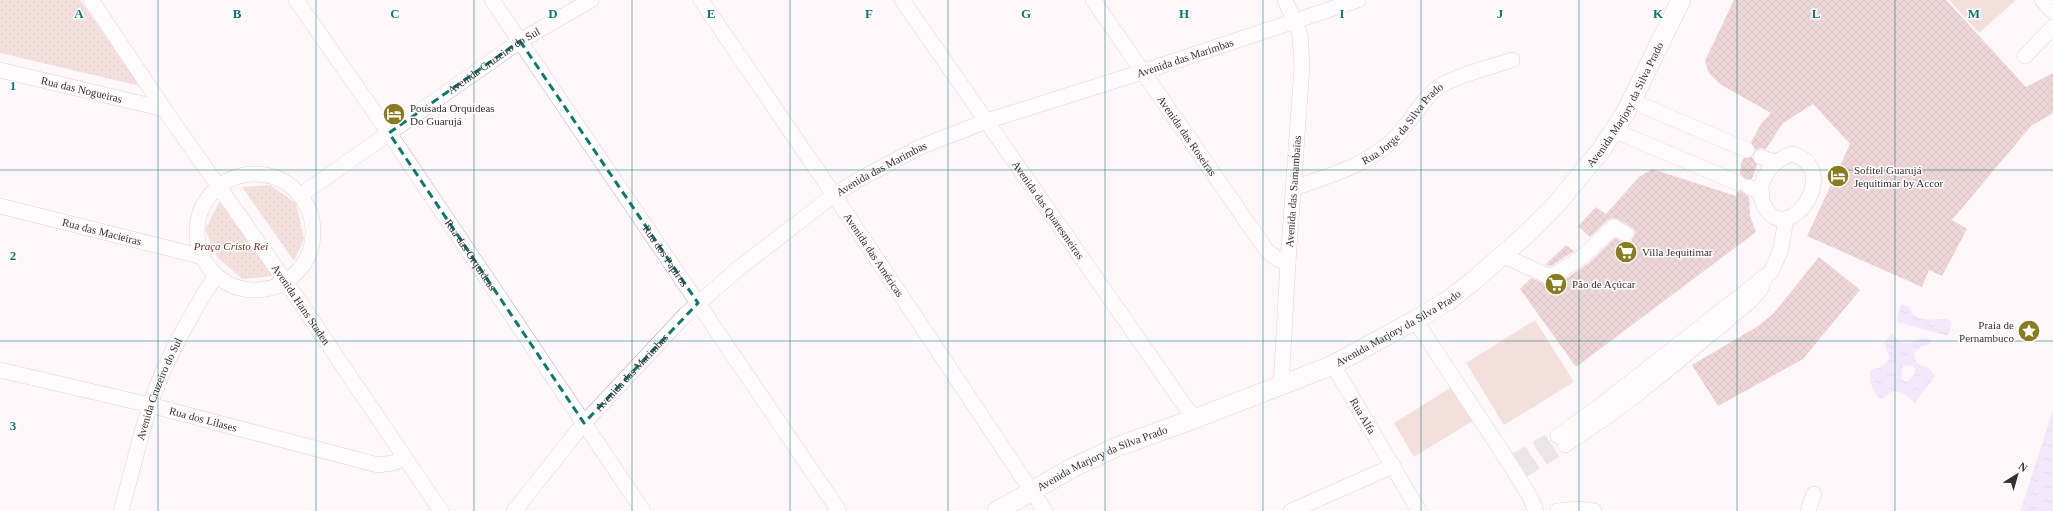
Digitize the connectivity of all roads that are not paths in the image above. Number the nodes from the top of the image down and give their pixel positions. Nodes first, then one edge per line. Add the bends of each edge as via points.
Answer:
1 (91, 0) edge
2 (296, 0) edge
3 (492, 0) edge
4 (591, 0) edge
5 (701, 0) edge
6 (902, 0) edge
7 (1093, 0) edge
8 (1285, 0) edge
9 (1358, 0) edge
10 (1681, 0) edge
11 (2042, 0) edge
12 (2053, 12) edge
13 (1295, 21) junction
14 (2053, 27) edge
15 (520, 41) junction
16 (2025, 56) dead end
17 (1512, 60) dead end
18 (0, 70) edge
19 (1142, 72) junction
20 (1632, 101) junction
21 (164, 109) junction
22 (987, 121) junction
23 (1615, 131) junction
24 (389, 133) junction
25 (1747, 150) dead end
26 (219, 186) junction
27 (1293, 188) junction
28 (1750, 188) junction
29 (301, 195) junction
30 (834, 195) junction
31 (0, 206) edge
32 (1786, 220) junction
33 (1626, 234) dead end
34 (1504, 256) junction
35 (203, 258) junction
36 (1288, 262) junction
37 (216, 275) junction
38 (286, 282) junction
39 (698, 303) junction
40 (1415, 320) junction
41 (1333, 365) junction
42 (0, 370) edge
43 (1281, 386) junction
44 (150, 405) junction
45 (1194, 419) junction
46 (584, 423) junction
47 (1562, 440) tunnel mouth
48 (404, 457) junction
49 (1392, 466) junction
50 (1031, 490) junction
51 (1814, 494) dead end
52 (1309, 504) junction
53 (121, 511) edge
54 (441, 511) edge
55 (514, 511) edge
56 (643, 511) edge
57 (839, 511) edge
58 (997, 511) edge
59 (1045, 511) edge
60 (1291, 511) edge
61 (1322, 511) edge
62 (1419, 511) edge
63 (1536, 511) edge
64 (1557, 511) edge
65 (1594, 511) edge
66 (1808, 511) edge

1 - 21 street, Avenida Hans Staden
2 - 24 street, Rua das Orquideas
3 - 15 street, Rua dos Papiros
4 - 15 street, Avenida Cruzeiro do Sul
5 - 30 street, Avenida das Américas
6 - 22 street, Avenida das Quaresmeiras
7 - 19 street, Avenida das Roseiras
8 - 13 street, Avenida das Samambaias
9 - 13 street, Avenida das Marimbas
10 - 20 main road, Avenida Marjory da Silva Prado
11 - 12 street
13 - 19 street, Avenida das Marimbas
13 - 27 street, Avenida das Samambaias via 1300,34 1302,66
14 - 16 street
15 - 24 street, Avenida Cruzeiro do Sul
15 - 39 street, Rua dos Papiros
17 - 27 street, Rua Jorge da Silva Prado via 1442,85 1425,101 1395,139 1368,160 1338,174
18 - 21 street, Rua das Nogueiras
19 - 22 street, Avenida das Marimbas
19 - 36 street, Avenida das Roseiras via 1267,251 1279,260
20 - 23 main road, Avenida Marjory da Silva Prado
20 - 25 street
21 - 26 street, Avenida Hans Staden
22 - 30 street, Avenida das Marimbas via 920,147
22 - 45 street, Avenida das Quaresmeiras
23 - 28 street
23 - 34 main road, Avenida Marjory da Silva Prado via 1555,206
24 - 29 street, Avenida Cruzeiro do Sul
24 - 46 street, Rua das Orquideas
26 - 29 street via 252,174 270,176 287,183
26 - 35 street via 204,205 198,227 198,243
26 - 38 street, Avenida Hans Staden
27 - 36 street, Avenida das Samambaias
28 - 32 street via 1769,214 1776,219
28 - 32 street via 1764,178 1768,159 1792,154 1801,157 1812,169 1810,196 1800,212
29 - 38 street via 310,213 314,232 312,245 301,269
30 - 39 street, Avenida das Marimbas
30 - 50 street, Avenida das Américas
31 - 35 street, Rua das Macieiras
32 - 47 street via 1780,252 1760,292 1750,302 1605,419
33 - 34 street via 1614,227 1582,257 1554,275 1548,276
34 - 40 main road, Avenida Marjory da Silva Prado via 1455,295
35 - 37 street
36 - 43 street, Avenida das Samambaias
37 - 38 street via 232,285 250,290 268,289
37 - 44 street, Avenida Cruzeiro do Sul via 180,336
38 - 48 street, Avenida Hans Staden
39 - 46 street, Avenida das Marimbas
39 - 57 street, Rua dos Papiros
40 - 41 main road, Avenida Marjory da Silva Prado
40 - 63 street via 1516,467
41 - 43 main road, Avenida Marjory da Silva Prado
41 - 49 street, Rua Alfa
42 - 44 street, Rua dos Lilases
43 - 45 main road, Avenida Marjory da Silva Prado
44 - 48 street, Rua dos Lilases via 378,465 393,463
44 - 53 street, Avenida Cruzeiro do Sul
45 - 50 main road, Avenida Marjory da Silva Prado via 1119,446
46 - 55 street, Avenida das Marimbas
46 - 56 street, Rua das Orquideas
48 - 54 street, Avenida Hans Staden
49 - 52 street
49 - 62 street, Rua Alfa
50 - 58 main road, Avenida Marjory da Silva Prado
50 - 59 street, Avenida das Américas
51 - 66 street
52 - 60 street
52 - 61 street
64 - 65 street

